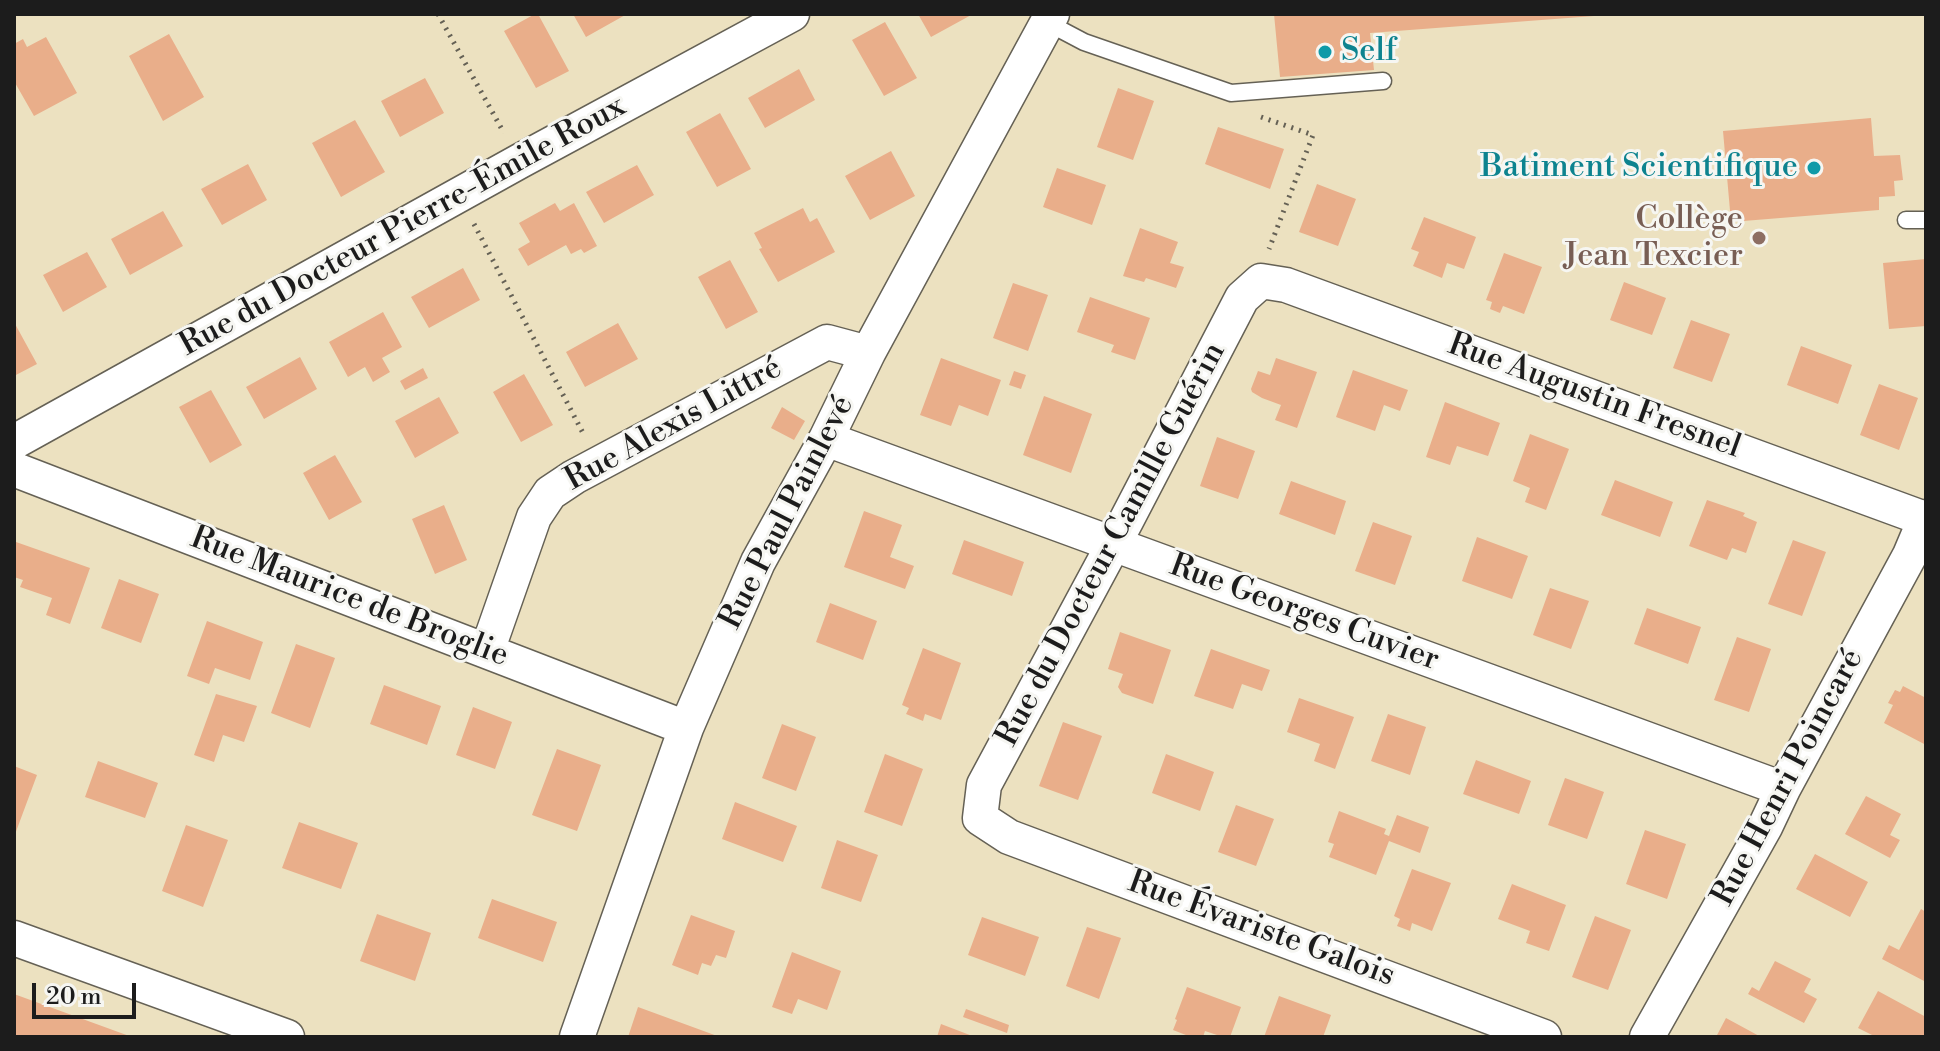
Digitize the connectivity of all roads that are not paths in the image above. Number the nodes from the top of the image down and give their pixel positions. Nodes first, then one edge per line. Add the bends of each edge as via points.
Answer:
1 (792, 14) edge
2 (1050, 18) edge
3 (1383, 81) dead end
4 (1906, 220) dead end
5 (1926, 220) edge
6 (1261, 281) joint
7 (868, 353) junction
8 (826, 439) junction
9 (14, 442) edge
10 (14, 468) edge
11 (1925, 518) edge
12 (1113, 544) junction
13 (487, 651) junction
14 (686, 728) junction
15 (1783, 789) junction
16 (980, 818) joint
17 (14, 938) edge
18 (287, 1037) edge
19 (577, 1037) edge
20 (1544, 1037) edge
21 (1647, 1037) edge

1 - 9 street, Rue du Docteur Pierre-Émile Roux
2 - 3 lane via 1084,42 1231,93
2 - 7 street, Rue Paul Painlevé
4 - 5 lane
6 - 11 street, Rue Augustin Fresnel via 1286,285
6 - 12 street, Rue du Docteur Camille Guérin via 1242,298
7 - 8 street, Rue Paul Painlevé
7 - 13 street, Rue Alexis Littré via 827,342 550,493 534,517
8 - 12 street, Rue Georges Cuvier
8 - 14 street, Rue Paul Painlevé via 758,562
10 - 13 street, Rue Maurice de Broglie
11 - 15 street, Rue Henri Poincaré
12 - 15 street, Rue Georges Cuvier
12 - 16 street, Rue du Docteur Camille Guérin via 984,785
13 - 14 street, Rue Maurice de Broglie
14 - 19 street, Rue Paul Painlevé
15 - 21 street, Rue Henri Poincaré
16 - 20 street, Rue Évariste Galois via 1009,837
17 - 18 street

